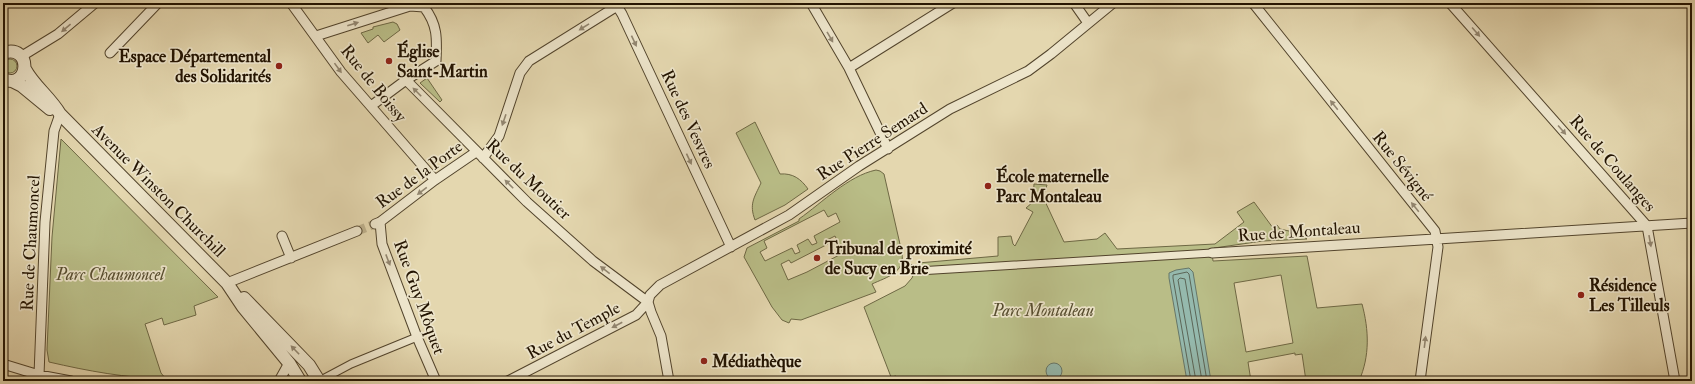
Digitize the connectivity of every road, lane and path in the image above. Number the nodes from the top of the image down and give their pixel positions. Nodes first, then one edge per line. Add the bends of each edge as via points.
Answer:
1 (95, 3) edge
2 (158, 3) edge
3 (291, 3) edge
4 (811, 3) edge
5 (953, 3) edge
6 (1074, 3) edge
7 (1113, 3) edge
8 (1253, 3) edge
9 (1450, 3) edge
10 (618, 4) edge
11 (1088, 23) junction
12 (316, 36) junction
13 (5, 51) edge
14 (110, 53) dead end
15 (22, 56) junction
16 (848, 68) junction
17 (25, 69) junction
18 (7, 80) edge
19 (406, 80) junction
20 (371, 106) junction
21 (60, 114) junction
22 (888, 149) junction
23 (479, 155) junction
24 (435, 180) junction
25 (377, 223) joint
26 (1692, 223) edge
27 (1647, 226) junction
28 (357, 231) tunnel mouth
29 (282, 236) dead end
30 (1436, 238) junction
31 (731, 247) junction
32 (1212, 253) joint
33 (291, 258) junction
34 (909, 268) dead end
35 (230, 287) junction
36 (648, 302) junction
37 (417, 337) junction
38 (289, 363) junction
39 (3, 364) edge
40 (39, 375) junction
41 (71, 381) edge
42 (279, 381) edge
43 (300, 381) edge
44 (319, 381) edge
45 (436, 381) edge
46 (508, 381) edge
47 (669, 381) edge
48 (1420, 381) edge
49 (1675, 381) edge

1 -> 15 street via 58,34
2 - 14 street
3 - 12 street, Rue de Boissy
4 -> 16 street
5 - 16 street
6 - 11 street
7 - 11 street, Rue Pierre Semard
30 -> 8 street, Rue Sévigné via 1435,231
9 -> 27 street, Rue de Coulanges
10 -> 23 street, Rue de la Porte via 529,61 520,73 499,136
10 -> 31 street, Rue des Vesvres
11 - 22 street, Rue Pierre Semard via 1028,71 950,109
12 -> 19 street via 410,6 424,6 432,18 437,39 436,61
12 -> 20 street, Rue de Boissy via 341,72
13 - 15 street via 13,51
15 - 17 street
16 - 22 street
17 - 18 street via 21,76
17 - 21 street, Avenue Winston Churchill via 35,84 54,103
18 - 21 street, Avenue Winston Churchill via 22,86
19 - 20 street
23 -> 19 street, Rue du Moutier
20 - 24 street, Rue de Boissy
21 - 35 street, Avenue Winston Churchill
21 - 40 street, Rue de Chaumoncel via 54,130 45,222
22 - 31 street, Rue Pierre Semard via 859,166 794,212
23 - 24 street, Rue de la Porte
36 -> 23 street, Rue du Moutier via 593,261
24 -> 25 street, Rue de la Porte
25 -> 37 street, Rue Guy Môquet via 382,244
26 - 27 street, Rue de Montaleau
27 - 30 street, Rue de Montaleau
27 -> 49 street, Rue de Coulanges
28 - 33 street
29 - 33 street
30 - 32 street, Rue de Montaleau
48 -> 30 street, Rue Sévigné via 1438,247
31 - 36 street, Rue Pierre Semard via 665,281 650,295
32 - 34 street, Rue de Montaleau via 918,271
33 - 35 street
35 - 38 street, Avenue Winston Churchill
44 -> 35 street, Avenue Winston Churchill via 304,359 249,301
36 -> 46 street, Rue du Temple via 636,315
36 - 47 street via 661,336
37 - 44 street via 351,364
37 - 45 street, Rue Guy Môquet
38 - 42 street
38 - 43 street, Avenue Winston Churchill
39 - 40 street
40 - 41 street

